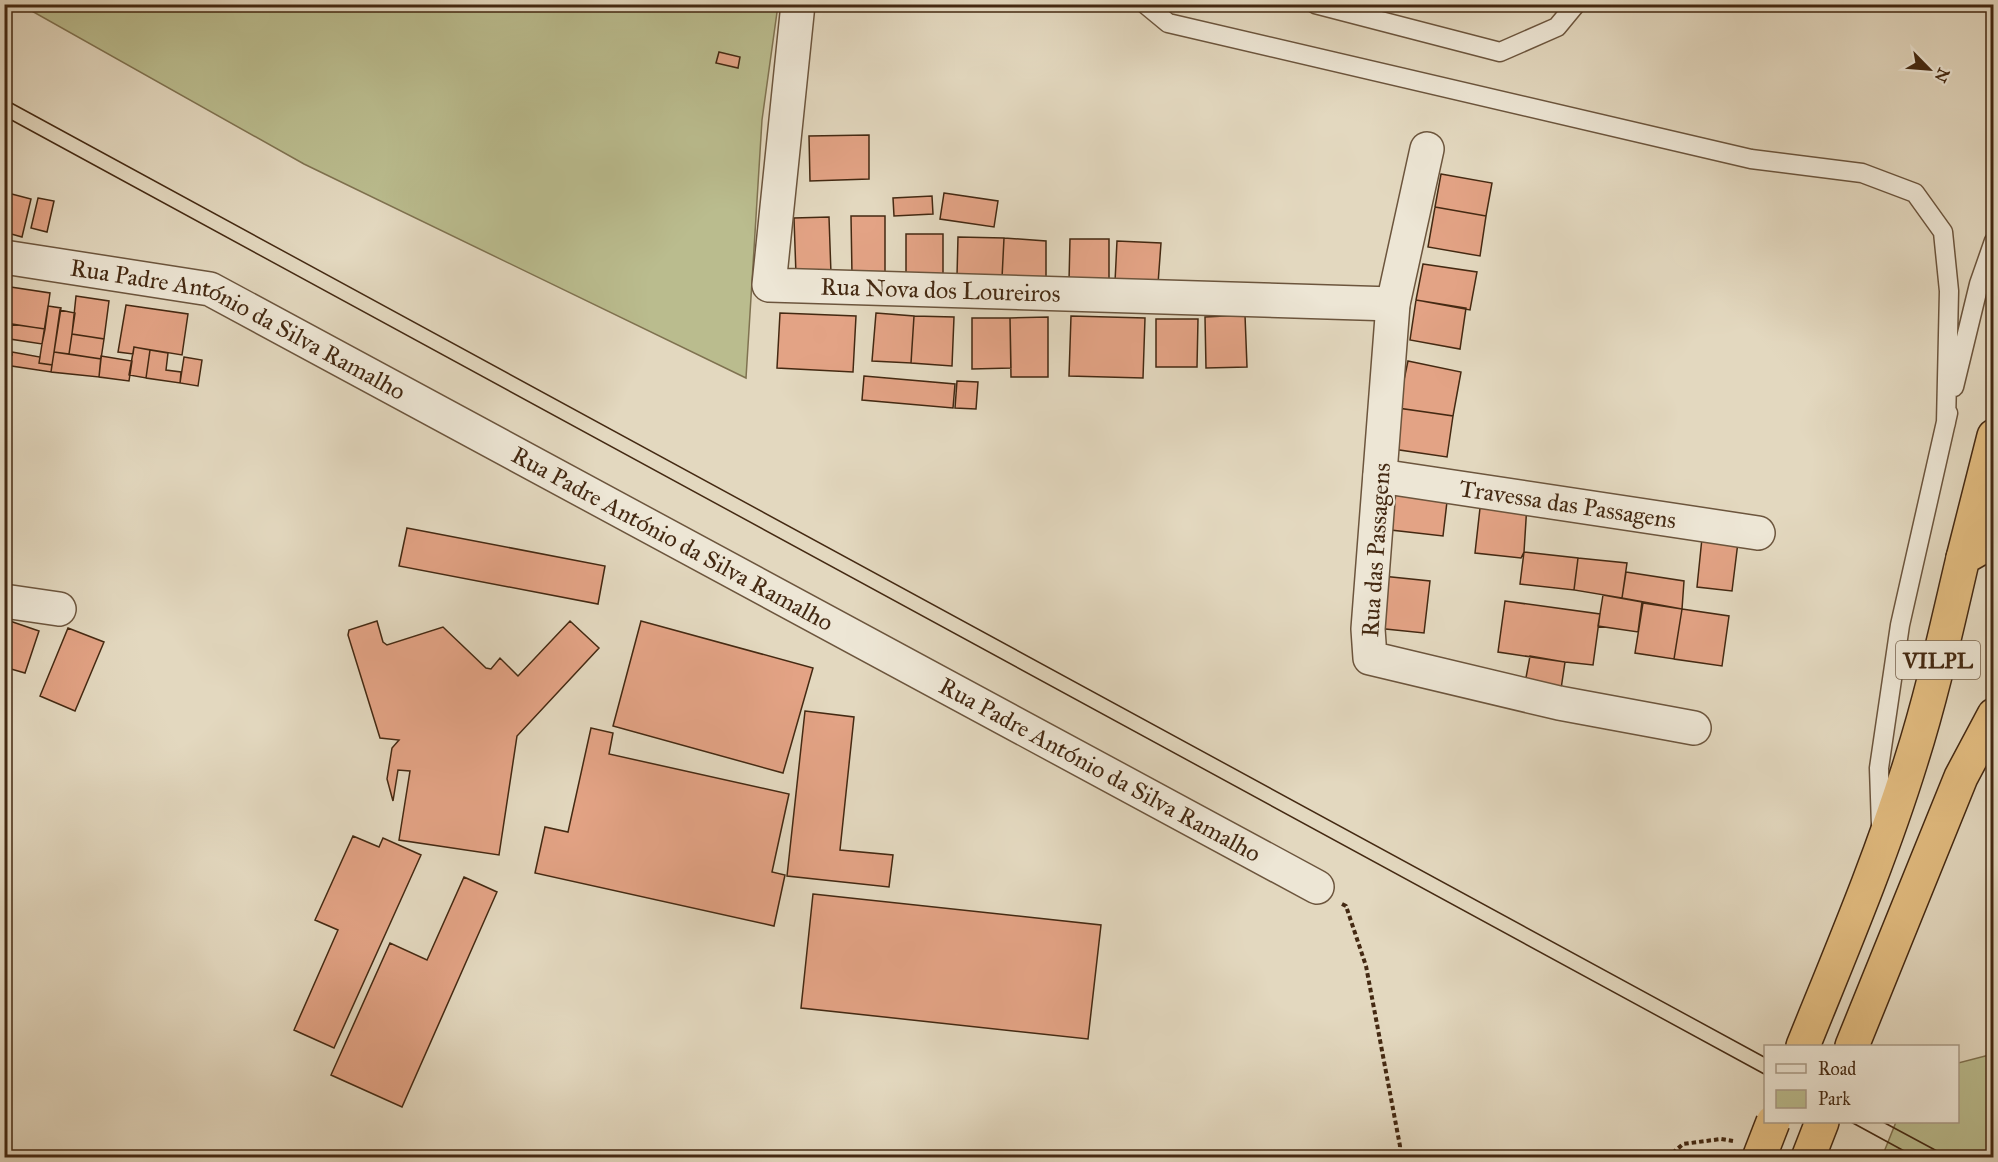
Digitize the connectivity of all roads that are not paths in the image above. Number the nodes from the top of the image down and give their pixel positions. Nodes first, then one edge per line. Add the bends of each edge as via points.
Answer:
1 (798, 4) edge
2 (1145, 4) edge
3 (1315, 4) edge
4 (1576, 4) edge
5 (1427, 149) dead end
6 (1994, 241) edge
7 (4, 257) edge
8 (1393, 304) junction
9 (1946, 423) junction
10 (1994, 436) edge
11 (1380, 476) junction
12 (1758, 533) dead end
13 (1994, 543) edge
14 (1963, 558) junction
15 (4, 601) edge
16 (59, 609) dead end
17 (1994, 715) edge
18 (1694, 728) dead end
19 (1882, 848) junction
20 (1317, 886) road end
21 (1804, 1045) edge
22 (1853, 1045) edge
23 (1773, 1123) edge
24 (1822, 1123) edge
25 (1759, 1158) edge
26 (1808, 1158) edge

1 - 8 street, Rua Nova dos Loureiros via 769,285
2 - 9 lane via 1168,23 1751,159 1862,173 1915,193 1943,232 1949,291
3 - 4 lane via 1500,52 1557,27
5 - 8 street, Rua das Passagens
6 - 9 lane via 1979,284
7 - 20 street, Rua Padre António da Silva Ramalho via 210,289
8 - 11 street, Rua das Passagens
9 - 19 lane via 1900,625 1879,768
10 - 14 highway, VILPL
11 - 12 street, Travessa das Passagens
11 - 18 street, Rua das Passagens via 1368,629 1370,658 1559,703
13 - 14 highway
14 - 19 highway, VILPL via 1921,728
15 - 16 street
17 - 22 highway via 1961,777
19 - 21 highway, VILPL
23 - 25 highway, bridge
24 - 26 highway

